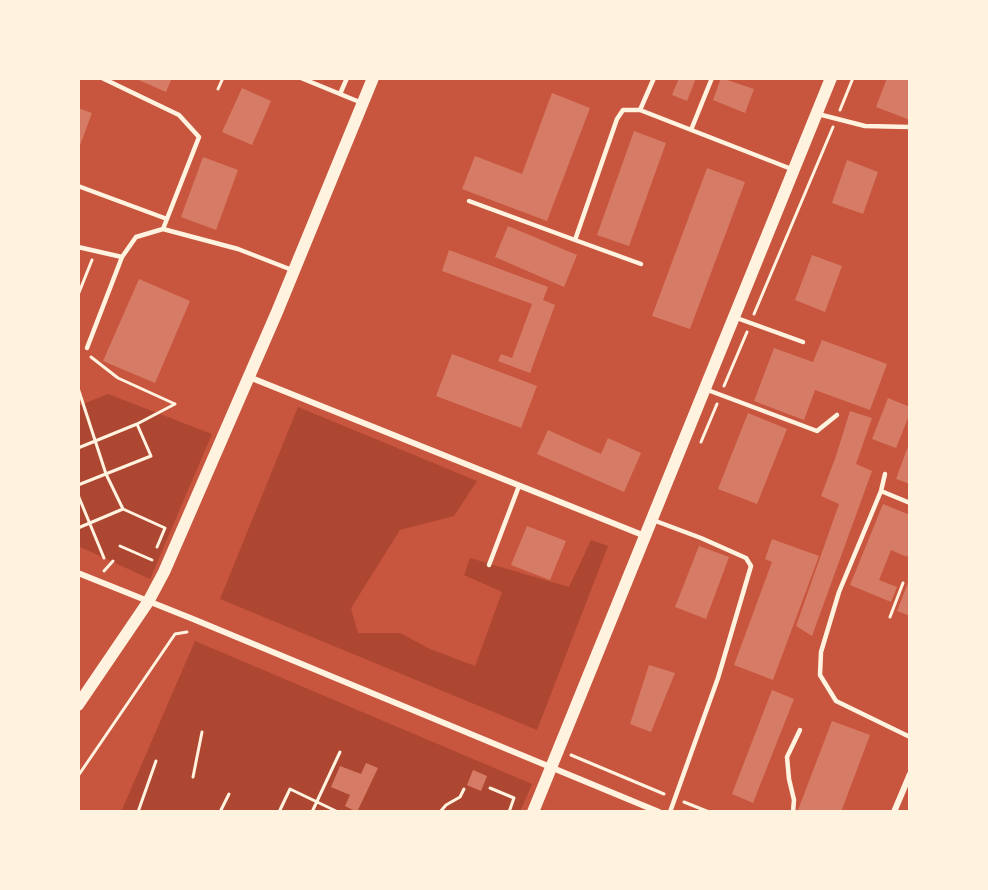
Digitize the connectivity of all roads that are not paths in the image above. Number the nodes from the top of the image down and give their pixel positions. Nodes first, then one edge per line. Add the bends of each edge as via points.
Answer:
1 (102, 78) edge
2 (301, 78) edge
3 (347, 78) edge
4 (373, 78) edge
5 (654, 78) edge
6 (712, 78) edge
7 (831, 78) edge
8 (340, 94) junction
9 (363, 103) junction
10 (640, 110) junction
11 (817, 114) junction
12 (910, 127) edge
13 (691, 130) junction
14 (794, 170) junction
15 (78, 186) edge
16 (469, 201) dead end
17 (167, 219) junction
18 (163, 229) junction
19 (575, 240) junction
20 (78, 247) edge
21 (122, 257) junction
22 (641, 264) dead end
23 (294, 271) junction
24 (734, 317) junction
25 (803, 342) dead end
26 (87, 348) road end
27 (249, 377) junction
28 (705, 389) junction
29 (837, 415) dead end
30 (885, 474) dead end
31 (519, 486) junction
32 (881, 491) junction
33 (910, 503) edge
34 (652, 520) junction
35 (646, 536) junction
36 (489, 565) dead end
37 (78, 573) edge
38 (148, 602) junction
39 (78, 705) edge
40 (800, 730) dead end
41 (910, 737) edge
42 (552, 768) junction
43 (910, 774) edge
44 (646, 809) edge
45 (533, 812) edge
46 (659, 812) edge
47 (670, 812) edge
48 (793, 812) edge
49 (894, 812) edge

1 - 17 lane via 179,115 199,137
2 - 8 lane
3 - 8 lane
4 - 9 main road
5 - 10 lane
6 - 13 lane
7 - 11 main road
8 - 9 lane
9 - 23 main road
10 - 13 lane
10 - 19 lane via 623,110 617,119
11 - 12 lane via 865,126
11 - 14 main road
13 - 14 lane
14 - 24 main road
15 - 17 lane
16 - 19 lane
17 - 18 lane
18 - 21 lane via 136,237
18 - 23 lane via 238,249
19 - 22 lane
20 - 21 lane
21 - 26 lane
23 - 27 main road
24 - 25 lane
24 - 28 main road
27 - 31 street
27 - 38 main road
28 - 29 lane via 817,431
28 - 34 main road
30 - 32 lane
31 - 35 street
31 - 36 lane
32 - 33 lane
32 - 41 lane via 839,592 821,652 820,675 836,700
34 - 35 main road
34 - 47 lane via 746,558 751,566 718,678
35 - 42 main road
37 - 38 street
38 - 39 main road
38 - 42 street
40 - 48 lane via 787,757
42 - 44 street
42 - 45 main road
43 - 49 street
44 - 46 street

